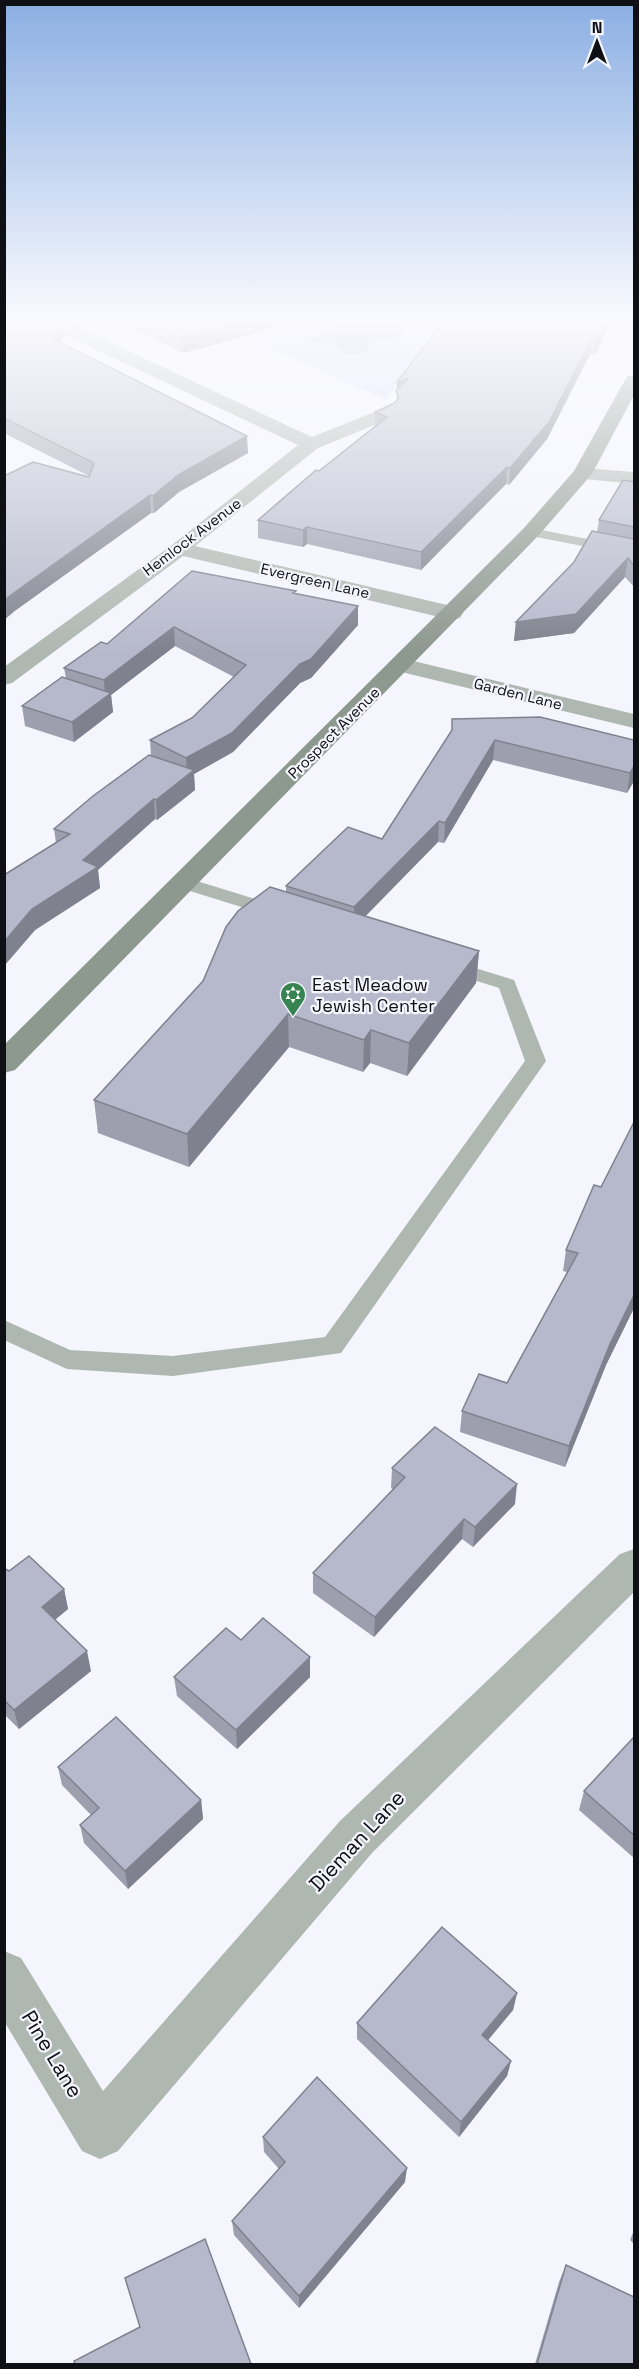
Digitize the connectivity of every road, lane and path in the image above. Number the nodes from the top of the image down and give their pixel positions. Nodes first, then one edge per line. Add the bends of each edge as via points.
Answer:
1 (287, 433) edge
2 (339, 433) edge
3 (605, 433) edge
4 (311, 444) junction
5 (582, 474) junction
6 (634, 478) edge
7 (531, 532) junction
8 (179, 549) junction
9 (634, 552) edge
10 (452, 613) junction
11 (401, 665) junction
12 (4, 678) edge
13 (634, 721) edge
14 (184, 883) junction
15 (296, 918) edge
16 (429, 960) edge
17 (4, 1063) edge
18 (4, 1329) edge
19 (634, 1566) edge
20 (4, 1975) edge
21 (99, 2133) joint

1 - 4 street
2 - 4 street, Hemlock Avenue
3 - 5 street, Prospect Avenue
4 - 8 street, Hemlock Avenue
5 - 6 street
5 - 7 street, Prospect Avenue
7 - 9 lane
7 - 10 street, Prospect Avenue
8 - 10 street, Evergreen Lane
8 - 12 street, Hemlock Avenue
10 - 11 street, Prospect Avenue
11 - 13 street, Garden Lane
11 - 14 street, Prospect Avenue
14 - 15 lane
14 - 17 street, Prospect Avenue
16 - 18 lane via 507,984 536,1061 332,1346 173,1366 67,1359
19 - 21 street, Dieman Lane via 356,1837
20 - 21 street, Pine Lane

